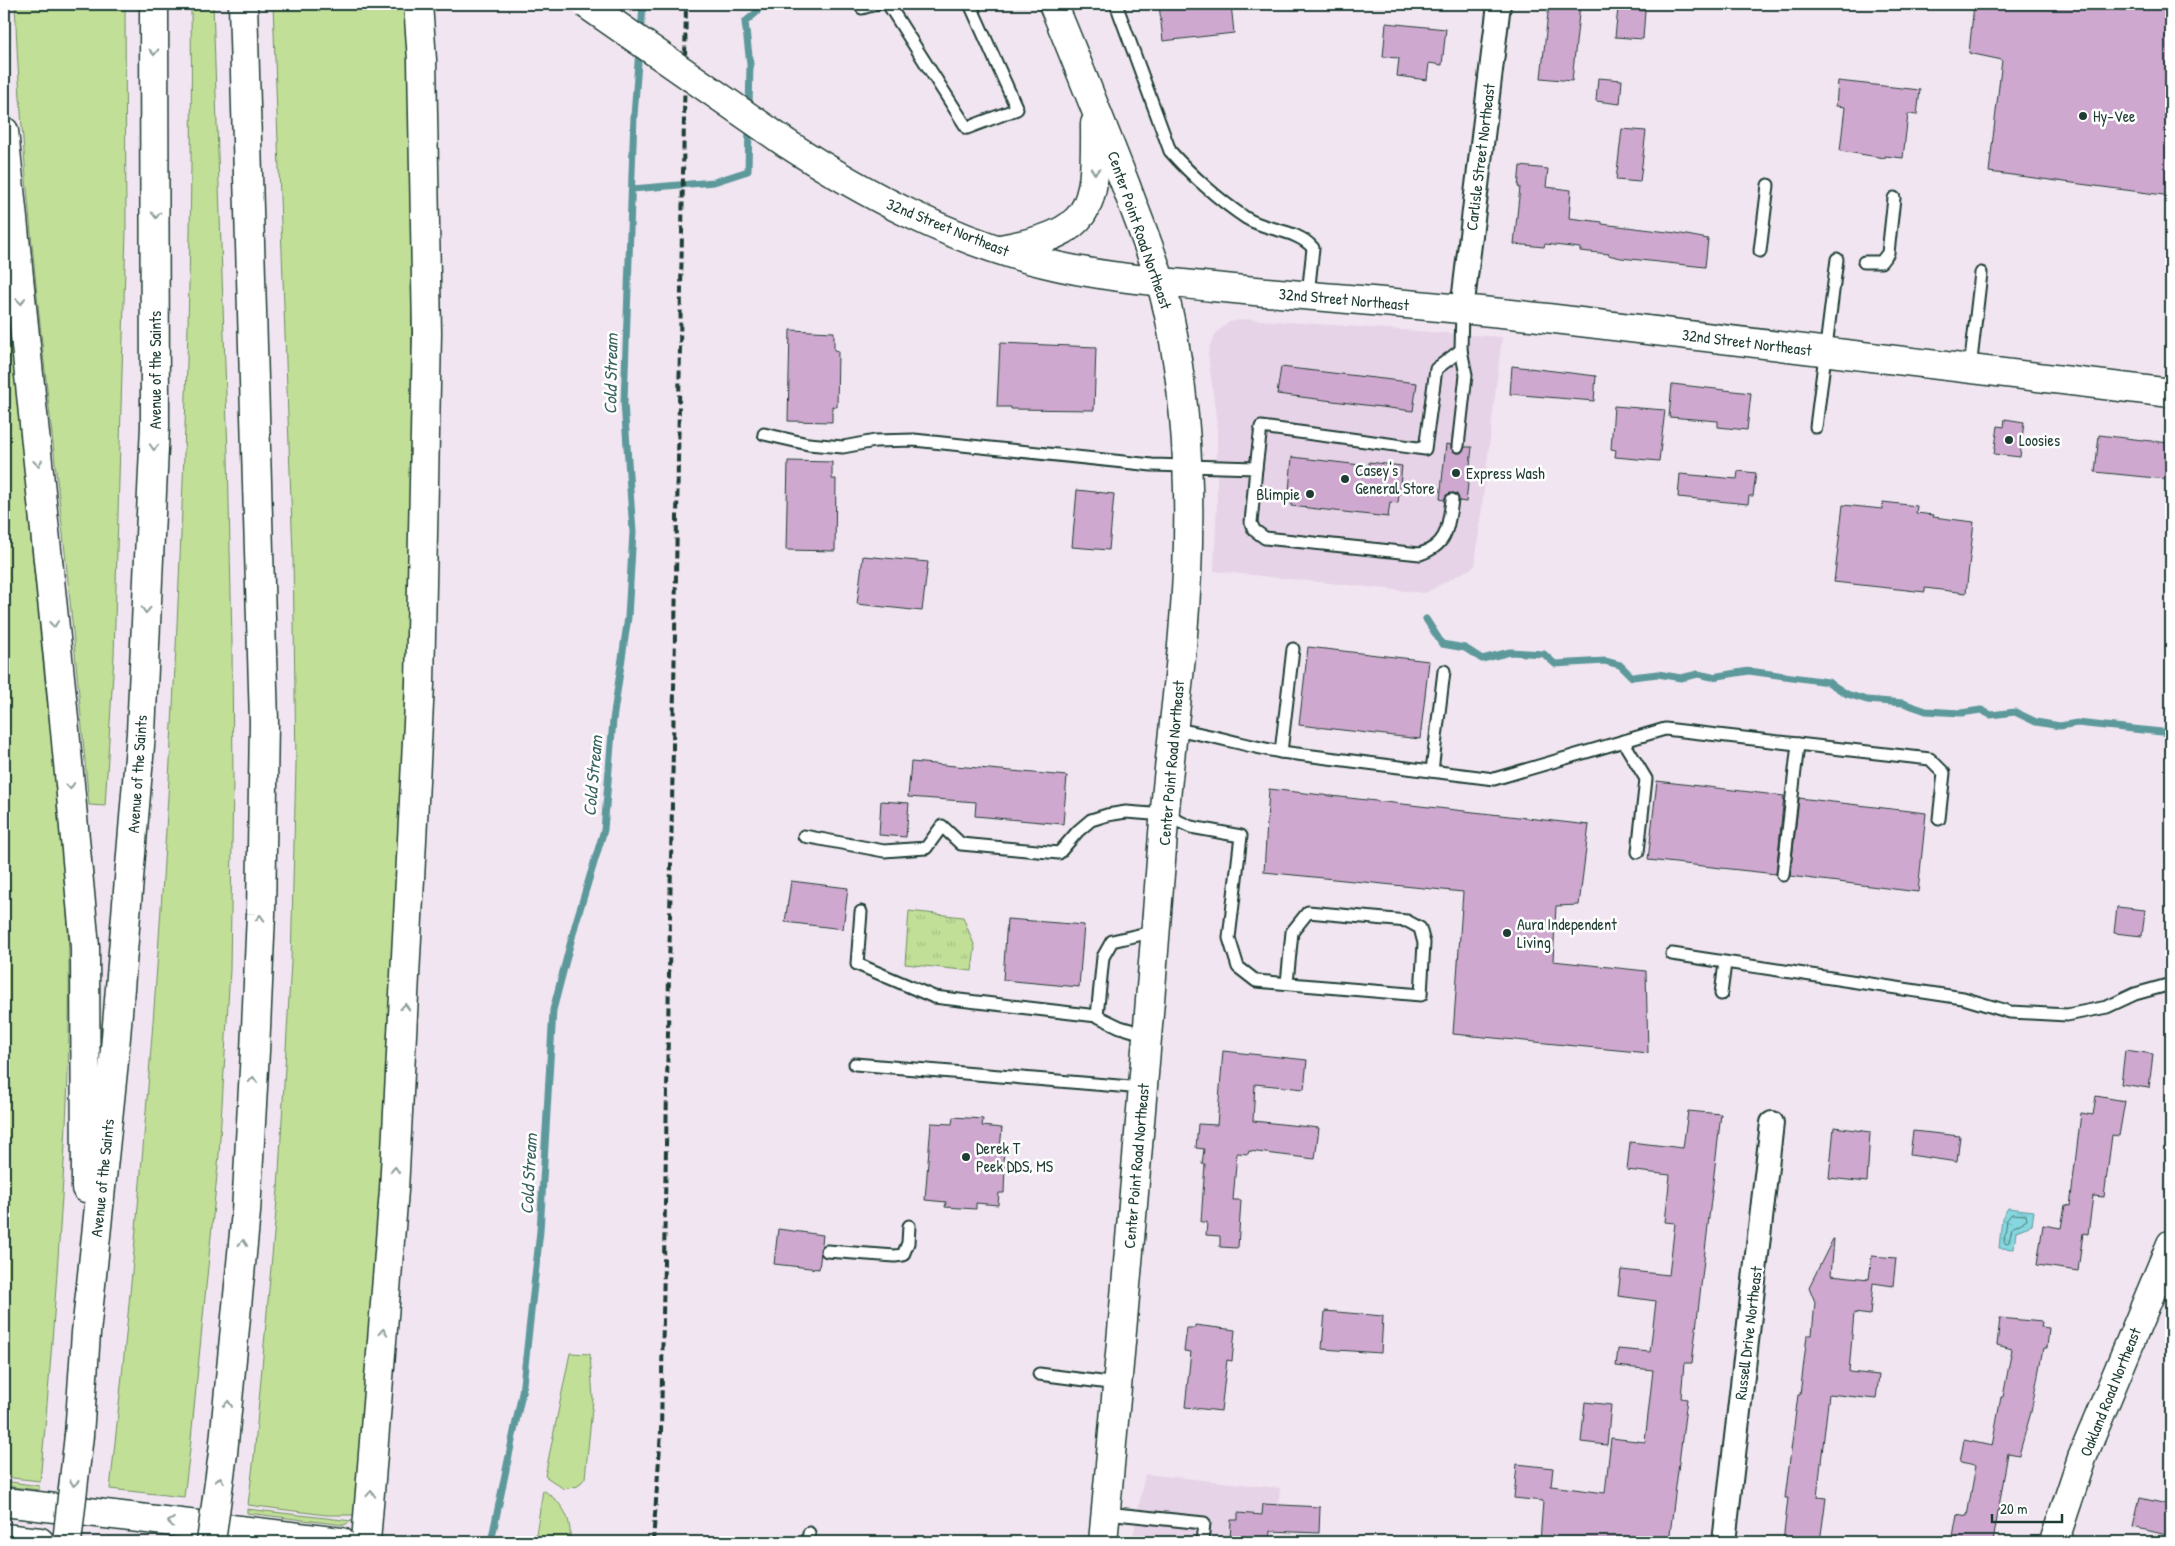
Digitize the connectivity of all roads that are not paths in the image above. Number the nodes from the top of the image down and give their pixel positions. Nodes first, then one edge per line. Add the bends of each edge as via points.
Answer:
1 (154, 4) edge
2 (243, 4) edge
3 (418, 4) edge
4 (432, 4) edge
5 (586, 4) edge
6 (861, 4) edge
7 (876, 4) edge
8 (888, 4) edge
9 (970, 4) edge
10 (1052, 4) edge
11 (1116, 4) edge
12 (1499, 4) edge
13 (422, 60) junction
14 (1095, 105) junction
15 (4, 131) edge
16 (1768, 185) dead end
17 (1894, 198) dead end
18 (998, 250) junction
19 (1760, 250) dead end
20 (1837, 259) dead end
21 (1864, 262) dead end
22 (1981, 273) dead end
23 (1160, 281) junction
24 (1308, 295) junction
25 (1462, 310) junction
26 (1461, 350) junction
27 (1825, 352) junction
28 (1970, 369) junction
29 (2171, 393) edge
30 (1816, 427) dead end
31 (764, 434) dead end
32 (1458, 446) dead end
33 (1188, 465) junction
34 (1256, 468) junction
35 (1452, 500) dead end
36 (1293, 648) dead end
37 (1444, 672) dead end
38 (1173, 729) junction
39 (1623, 741) junction
40 (1798, 744) junction
41 (1281, 752) junction
42 (1432, 771) junction
43 (1165, 815) junction
44 (1940, 819) dead end
45 (804, 836) dead end
46 (1638, 852) dead end
47 (1783, 875) dead end
48 (861, 912) dead end
49 (1156, 931) junction
50 (1672, 954) dead end
51 (1725, 963) junction
52 (1287, 983) junction
53 (2171, 984) edge
54 (1721, 994) dead end
55 (1096, 1016) junction
56 (1147, 1035) junction
57 (855, 1064) dead end
58 (1142, 1088) junction
59 (1772, 1123) dead end
60 (909, 1226) dead end
61 (2171, 1244) edge
62 (827, 1251) dead end
63 (86, 1333) junction
64 (1038, 1374) dead end
65 (1117, 1384) junction
66 (4, 1502) edge
67 (1106, 1513) junction
68 (4, 1538) edge
69 (40, 1542) edge
70 (68, 1542) edge
71 (211, 1542) edge
72 (341, 1542) edge
73 (366, 1542) edge
74 (1103, 1542) edge
75 (1202, 1542) edge
76 (1724, 1542) edge
77 (2054, 1542) edge

1 -> 63 main road, Avenue of the Saints via 155,426 141,733 114,1061
71 -> 2 main road, bridge via 223,1453 246,1212 261,914 264,722
3 - 13 main road
4 - 13 main road
5 - 18 main road, 32nd Street Northeast, bridge via 786,143 872,196
6 - 7 lane via 862,8
8 - 9 lane via 967,128 1017,109
10 - 14 main road, Center Point Road Northeast
11 - 24 lane via 1170,151 1186,170 1246,218 1309,243 1313,248
12 - 25 street, Carlisle Street Northeast
73 -> 13 main road via 395,1180 420,684 427,333
14 -> 18 main road via 1094,186 1084,212 1060,234
14 - 23 main road, Center Point Road Northeast
15 -> 63 main road via 85,948
16 - 19 lane
17 - 21 lane via 1888,253 1881,262
18 - 23 main road, 32nd Street Northeast via 1082,271
20 - 27 lane
22 - 28 lane
23 - 24 main road, 32nd Street Northeast
23 - 33 main road, Center Point Road Northeast via 1172,328
24 - 25 main road, 32nd Street Northeast
25 - 26 lane
25 - 27 main road, 32nd Street Northeast
26 - 32 lane via 1466,375
26 - 34 lane via 1436,369 1425,449 1261,427
27 - 28 main road, 32nd Street Northeast
27 - 30 lane
28 - 29 main road, 32nd Street Northeast
31 - 33 lane via 808,444 843,447 875,441 914,440
33 - 34 lane
33 - 38 main road, Center Point Road Northeast via 1187,572
34 - 35 lane via 1251,523 1254,530 1265,538 1420,554 1432,550 1444,540
36 - 41 lane
37 - 42 lane
38 - 41 lane
38 - 43 main road, Center Point Road Northeast
39 - 40 lane via 1665,729
39 - 42 lane via 1494,779
39 - 46 lane via 1646,779
40 - 44 lane via 1930,759 1944,773
40 - 47 lane
41 - 42 lane
43 - 45 lane via 1126,812 1091,820 1059,853 961,844 942,826 926,848 884,852
43 - 49 main road, Center Point Road Northeast
43 - 52 lane via 1191,827 1241,836 1230,938 1238,966 1256,981
48 - 55 lane via 857,964 934,997
49 - 55 lane via 1112,941 1103,957
49 - 56 main road, Center Point Road Northeast
50 - 51 lane
51 - 53 lane via 1963,998 2010,1012 2067,1015 2107,1007 2135,994
51 - 54 lane
52 - 52 lane via 1421,995 1424,943 1420,928 1408,921 1308,912 1292,932
55 - 56 lane
56 - 58 main road, Center Point Road Northeast
57 - 58 lane
58 - 65 main road, Center Point Road Northeast
59 - 76 street, Russell Drive Northeast
60 - 62 lane via 903,1255
61 - 77 main road, Oakland Road Northeast via 2082,1458
63 -> 70 main road, Avenue of the Saints, bridge
64 - 65 lane
65 - 67 main road, Center Point Road Northeast
72 -> 66 main road
67 - 74 main road, Center Point Road Northeast
67 - 75 lane via 1204,1523
68 - 69 main road

